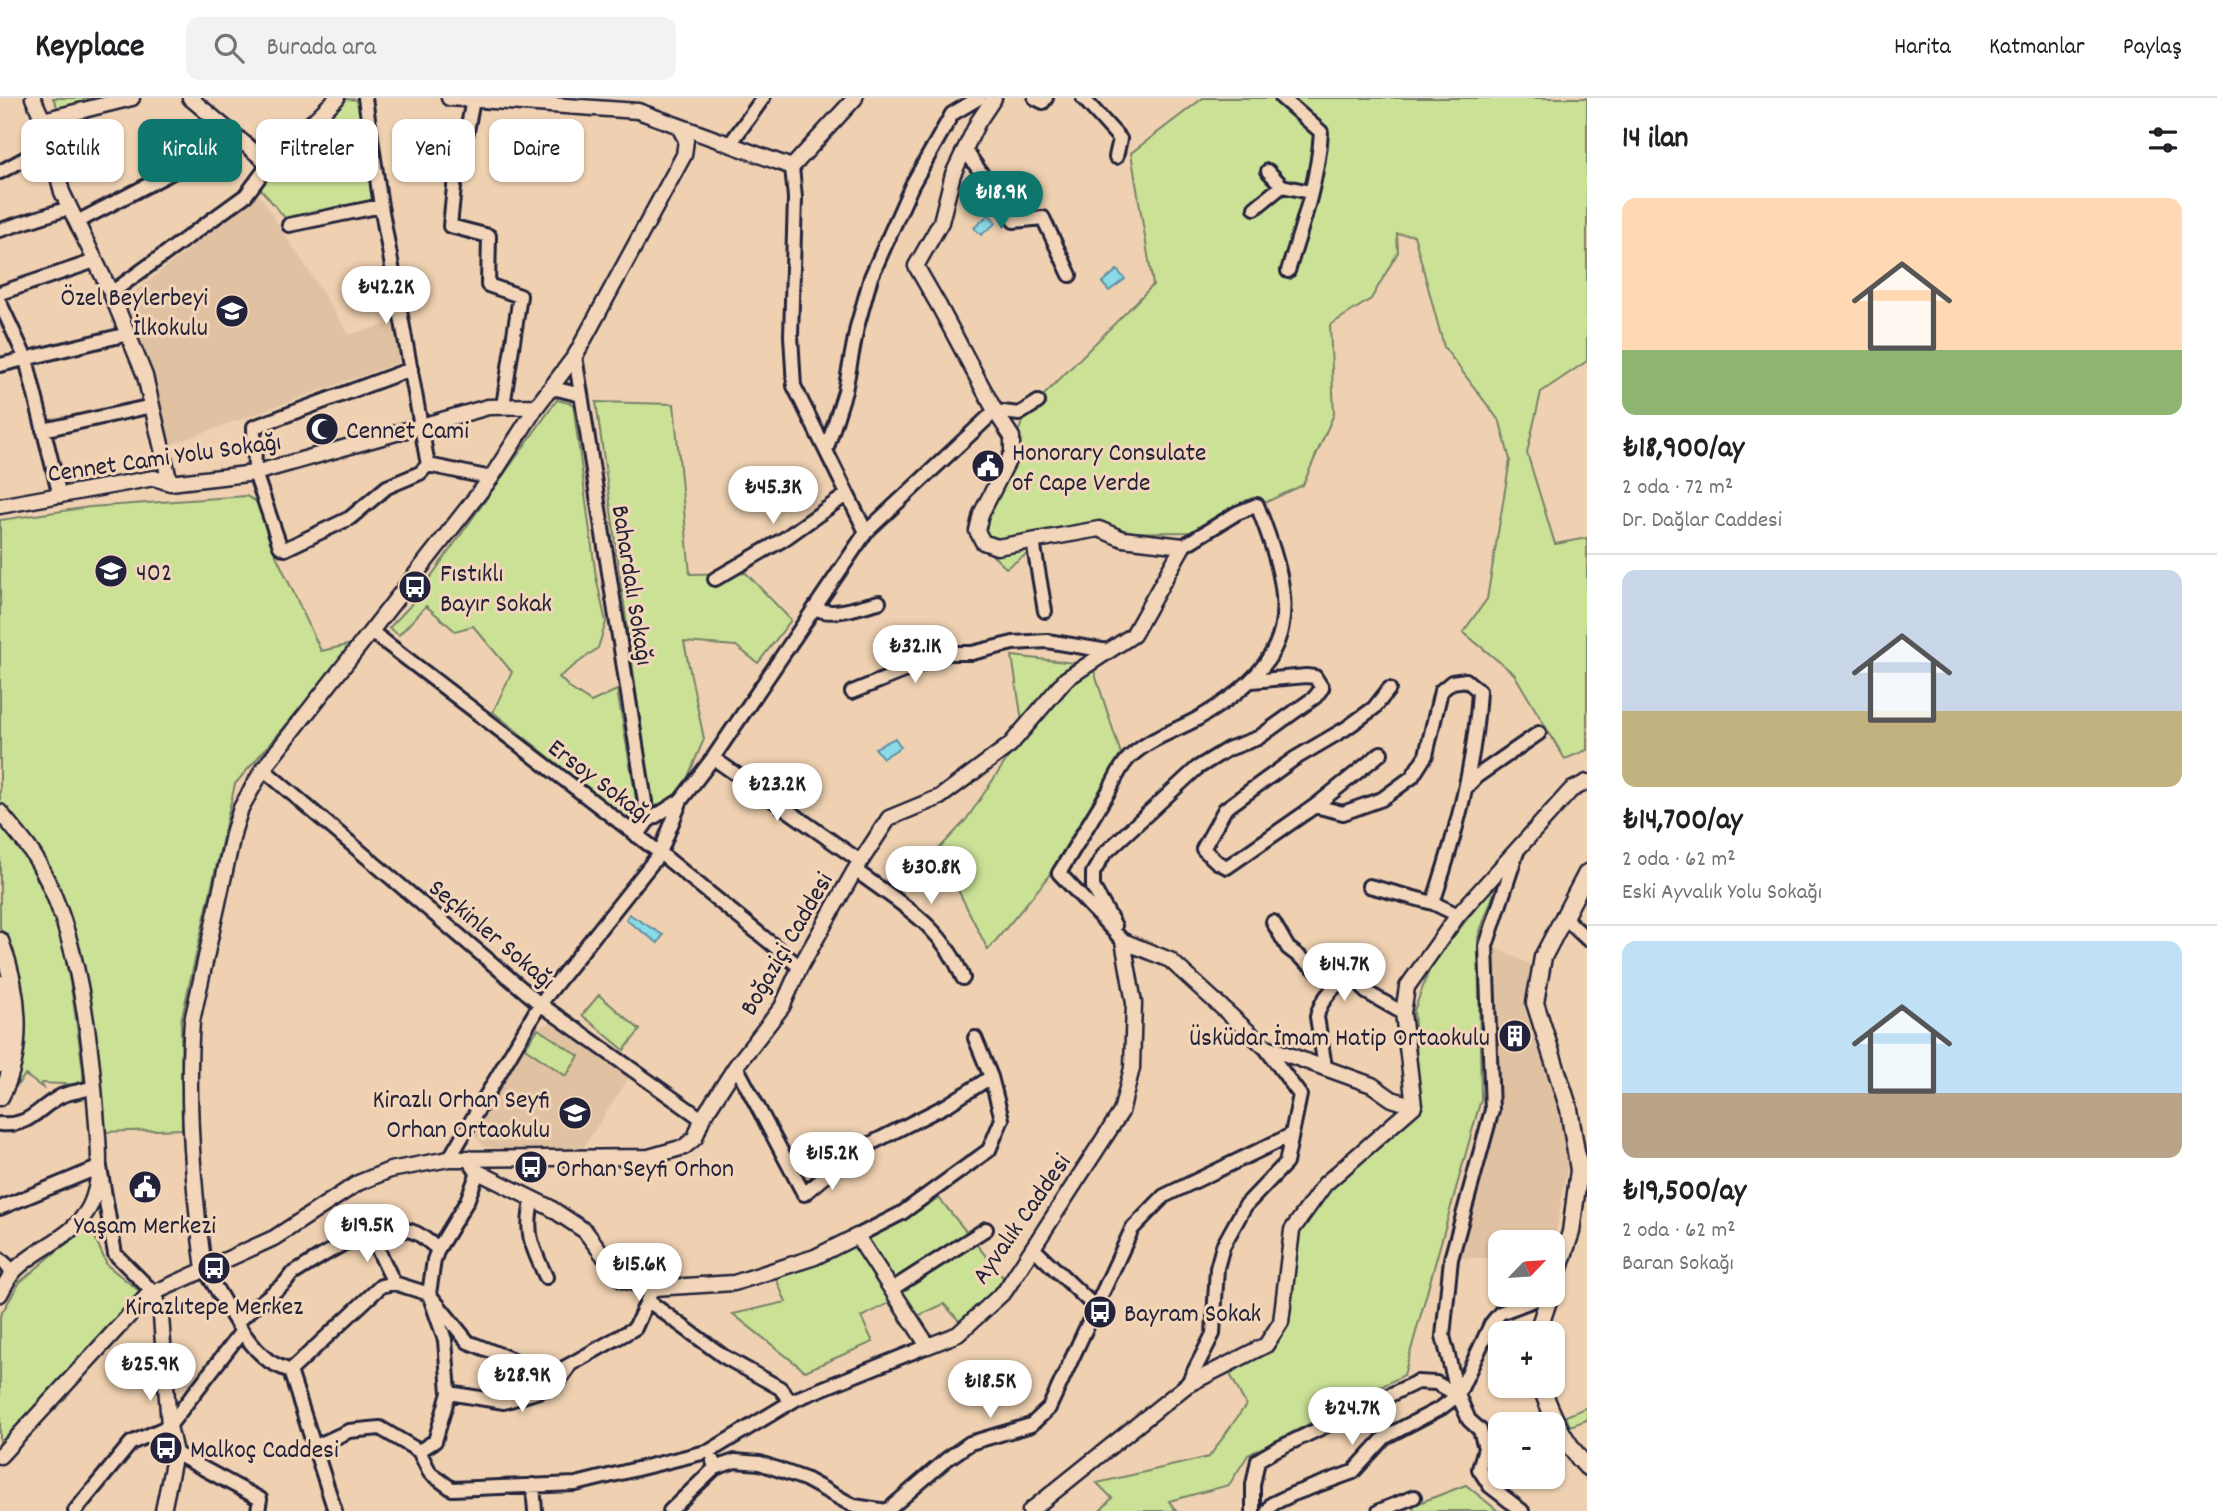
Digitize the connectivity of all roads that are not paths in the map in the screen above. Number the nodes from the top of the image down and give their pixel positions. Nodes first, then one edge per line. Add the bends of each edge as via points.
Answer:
1 (33, 98) edge
2 (132, 98) edge
3 (190, 98) edge
4 (337, 98) edge
5 (365, 98) edge
6 (449, 98) edge
7 (763, 98) edge
8 (855, 98) edge
9 (979, 98) edge
10 (994, 98) edge
11 (1035, 98) edge
12 (1045, 98) edge
13 (1083, 98) edge
14 (1282, 98) edge
15 (473, 100) junction
16 (520, 101) edge
17 (43, 119) edge
18 (47, 119) edge
19 (215, 119) edge
20 (315, 119) edge
21 (679, 127) junction
22 (242, 141) edge
23 (730, 144) junction
24 (966, 151) junction
25 (256, 153) edge
26 (1116, 157) dead end
27 (21, 161) edge
28 (792, 167) junction
29 (1268, 171) dead end
30 (0, 172) edge
31 (59, 182) edge
32 (153, 182) edge
33 (256, 182) edge
34 (1282, 186) junction
35 (1310, 192) junction
36 (382, 206) junction
37 (69, 208) junction
38 (1255, 208) dead end
39 (76, 222) junction
40 (289, 225) dead end
41 (0, 230) edge
42 (95, 261) junction
43 (1288, 271) dead end
44 (1070, 275) dead end
45 (0, 293) edge
46 (111, 293) junction
47 (0, 303) edge
48 (128, 334) junction
49 (575, 356) junction
50 (26, 359) junction
51 (0, 365) edge
52 (411, 369) junction
53 (548, 391) junction
54 (581, 396) junction
55 (1038, 402) dead end
56 (152, 406) junction
57 (503, 406) junction
58 (537, 406) junction
59 (995, 411) junction
60 (422, 427) junction
61 (43, 430) junction
62 (825, 451) junction
63 (428, 465) junction
64 (255, 472) junction
65 (491, 478) junction
66 (170, 482) junction
67 (846, 495) junction
68 (60, 496) junction
69 (0, 506) edge
70 (866, 532) junction
71 (1033, 541) junction
72 (1183, 546) junction
73 (715, 579) dead end
74 (879, 602) dead end
75 (815, 608) junction
76 (1045, 611) dead end
77 (372, 632) junction
78 (1108, 651) junction
79 (1252, 681) junction
80 (1389, 689) dead end
81 (852, 692) dead end
82 (1539, 733) dead end
83 (1381, 753) dead end
84 (713, 758) junction
85 (263, 769) junction
86 (1587, 782) edge
87 (1466, 788) junction
88 (681, 800) junction
89 (1315, 806) junction
90 (0, 812) edge
91 (648, 821) junction
92 (637, 836) junction
93 (1518, 847) junction
94 (660, 853) junction
95 (857, 866) junction
96 (1587, 874) edge
97 (1369, 886) dead end
98 (1433, 903) junction
99 (1458, 915) junction
100 (1563, 916) junction
101 (1273, 922) dead end
102 (1587, 939) edge
103 (0, 941) edge
104 (1123, 941) junction
105 (800, 967) junction
106 (963, 978) dead end
107 (0, 984) edge
108 (1337, 985) junction
109 (540, 1004) junction
110 (1403, 1013) junction
111 (975, 1038) dead end
112 (1264, 1046) junction
113 (0, 1064) edge
114 (736, 1066) junction
115 (1325, 1067) junction
116 (991, 1077) junction
117 (94, 1086) junction
118 (0, 1097) edge
119 (1414, 1106) junction
120 (702, 1119) junction
121 (0, 1124) edge
122 (1291, 1135) junction
123 (468, 1158) junction
124 (449, 1159) junction
125 (100, 1167) junction
126 (478, 1172) junction
127 (533, 1199) junction
128 (0, 1208) edge
129 (986, 1229) dead end
130 (369, 1231) junction
131 (857, 1236) junction
132 (1033, 1248) junction
133 (438, 1249) junction
134 (1565, 1249) edge
135 (0, 1259) edge
136 (204, 1269) junction
137 (14, 1272) junction
138 (546, 1277) dead end
139 (394, 1283) junction
140 (892, 1289) junction
141 (0, 1294) edge
142 (155, 1294) junction
143 (429, 1294) junction
144 (650, 1294) junction
145 (1095, 1307) junction
146 (1516, 1307) edge
147 (239, 1326) junction
148 (928, 1346) junction
149 (571, 1363) junction
150 (290, 1371) junction
151 (1187, 1385) junction
152 (449, 1393) junction
153 (1458, 1395) junction
154 (1546, 1398) edge
155 (791, 1402) junction
156 (169, 1426) junction
157 (314, 1447) junction
158 (419, 1451) junction
159 (710, 1451) junction
160 (175, 1453) junction
161 (0, 1456) edge
162 (0, 1467) edge
163 (1587, 1467) edge
164 (715, 1468) junction
165 (533, 1485) junction
166 (1414, 1497) dead end
167 (75, 1511) edge
168 (163, 1511) edge
169 (258, 1511) edge
170 (335, 1511) edge
171 (535, 1511) edge
172 (670, 1511) edge
173 (887, 1511) edge
174 (1030, 1511) edge
175 (1253, 1511) edge
176 (1268, 1511) edge
177 (1379, 1511) edge
178 (1522, 1511) edge

1 - 17 street
2 - 18 street
3 - 19 street
4 - 20 street
5 - 36 street
6 - 15 street
7 - 23 street
8 - 28 street
9 - 62 street via 952,114 912,186 871,277 845,391
10 - 24 street
11 - 12 street via 1043,102
13 - 26 street via 1121,139
14 - 35 street via 1321,132
15 - 16 street
15 - 57 street via 457,158 450,226 489,236 488,285 520,296
16 - 21 street via 638,111
21 - 23 street
21 - 49 street via 686,140 684,155
22 - 25 street
23 - 28 street
24 - 44 street via 1014,221 1043,218
24 - 59 street via 953,174 942,222 916,266
27 - 30 street
28 - 62 street via 793,386
29 - 34 street
31 - 37 street
32 - 39 street
33 - 46 street via 246,195
34 - 35 street
34 - 38 street
35 - 43 street
36 - 40 street
36 - 52 street
37 - 39 street
37 - 41 street
39 - 42 street
42 - 45 street
42 - 46 street
46 - 48 street
47 - 50 street
48 - 50 street
48 - 56 street
49 - 53 street
49 - 54 street, Bahardalı Sokağı
50 - 51 street
50 - 61 street
52 - 60 street
52 - 64 street via 254,427
53 - 54 street
53 - 58 street
54 - 91 street, Bahardalı Sokağı
55 - 59 street via 1019,414
56 - 61 street
56 - 66 street
57 - 58 street, Cennet Cami Yolu Sokağı
57 - 60 street, Cennet Cami Yolu Sokağı
58 - 65 street
59 - 70 street
59 - 71 street via 1012,437 1012,453 977,531 983,542 997,547
60 - 63 street
60 - 64 street, Cennet Cami Yolu Sokağı
61 - 68 street
62 - 67 street
63 - 64 street via 387,487 350,518 285,549 280,546
63 - 65 street
64 - 66 street, Cennet Cami Yolu Sokağı
65 - 77 street
66 - 68 street, Cennet Cami Yolu Sokağı via 155,478
67 - 70 street
67 - 73 street
68 - 69 street, Cennet Cami Yolu Sokağı
70 - 75 street
71 - 72 street via 1098,529 1123,539
71 - 76 street
72 - 78 street, Boğaziçi Caddesi via 1133,635
72 - 79 street via 1257,505 1273,545 1285,619 1278,643
74 - 75 street via 834,612
75 - 84 street
77 - 85 street
77 - 92 street, Ersoy Sokağı
78 - 81 street via 1047,641 949,653
78 - 95 street, Boğaziçi Caddesi via 1066,679 1010,745 940,797 889,818
79 - 104 street via 1197,719 1149,741 1128,757 1059,873
79 - 104 street via 1306,676 1315,677 1322,688 1258,738 1197,768 1104,854 1093,873 1093,887
80 - 89 street via 1374,708 1345,730 1294,759 1225,809 1203,849 1227,867
82 - 87 street via 1476,776
83 - 89 street
84 - 88 street
84 - 95 street
85 - 109 street, Seçkinler Sokağı
85 - 136 street via 234,830 192,1021 192,1148
86 - 93 street via 1571,790
87 - 89 street via 1479,691 1466,680 1452,682 1441,691 1426,755 1412,777 1382,799 1343,813
87 - 98 street
88 - 91 street
88 - 94 street
90 - 117 street via 36,859 56,902 82,1001
91 - 92 street
92 - 94 street, Ersoy Sokağı
93 - 99 street
93 - 153 street via 1486,946 1492,1110 1451,1259 1443,1336
94 - 105 street, Ersoy Sokağı
94 - 109 street
95 - 105 street, Boğaziçi Caddesi
95 - 106 street via 939,936
96 - 100 main road
97 - 98 street
98 - 99 street
99 - 110 street via 1407,987
100 - 102 street
100 - 134 main road via 1543,957 1535,1003 1569,1109 1579,1170
101 - 108 street via 1288,948
103 - 118 main road via 11,976 17,1028 13,1061
104 - 112 street via 1170,960
104 - 132 street, Ayvalık Caddesi via 1134,1003 1132,1069 1121,1112
105 - 114 street, Boğaziçi Caddesi via 782,1007
107 - 113 main road via 4,1000
108 - 110 street via 1355,971 1366,992
108 - 115 street via 1318,1008
109 - 120 street, Seçkinler Sokağı
109 - 124 street
110 - 119 street
111 - 116 street
112 - 115 street
112 - 122 street via 1300,1095
114 - 116 street via 804,1194 854,1152
114 - 120 street, Boğaziçi Caddesi
115 - 119 street
116 - 131 street via 1002,1119 989,1150 902,1213
117 - 121 street via 67,1094 16,1125
117 - 125 street
119 - 151 street via 1325,1184 1292,1230 1281,1322 1266,1345
120 - 123 street, Boğaziçi Caddesi via 695,1138 684,1147 649,1157
122 - 145 street via 1164,1196 1132,1229
122 - 151 street via 1286,1163 1245,1206 1223,1246 1213,1334
123 - 124 street, Boğaziçi Caddesi
123 - 126 street
124 - 136 street, Boğaziçi Caddesi via 373,1176 274,1238
125 - 128 street
125 - 137 street via 91,1204 78,1224
125 - 142 street via 115,1254
126 - 127 street
126 - 133 street via 467,1201
127 - 138 street via 529,1236
127 - 144 street via 585,1231 622,1280
129 - 140 street
130 - 133 street via 416,1233
130 - 139 street
130 - 147 street via 291,1275
131 - 140 street
131 - 144 street via 815,1257 734,1283
132 - 145 street
132 - 148 street, Ayvalık Caddesi via 1005,1291 958,1334
133 - 143 street
135 - 137 street
136 - 142 street, Boğaziçi Caddesi
136 - 147 street
137 - 141 street
139 - 143 street
139 - 150 street via 381,1286
140 - 148 street
142 - 156 street via 161,1316
142 - 161 street via 148,1296
142 - 162 street via 153,1302
143 - 149 street via 468,1342 555,1373
143 - 152 street via 445,1340
144 - 149 street via 635,1328
144 - 155 street via 723,1356 780,1388
145 - 173 street via 1049,1408 1031,1425 970,1443
146 - 153 street via 1500,1313 1491,1324
147 - 150 street via 270,1362
147 - 156 street
148 - 155 street
149 - 152 street via 555,1386 504,1402
150 - 157 street
151 - 174 street
152 - 158 street via 435,1441
153 - 175 street via 1436,1382 1417,1382 1275,1450 1258,1460
153 - 176 street via 1385,1437 1353,1472 1293,1494 1272,1504
153 - 178 street via 1469,1420 1480,1430 1485,1448 1479,1469 1490,1486
154 - 163 main road via 1567,1442
155 - 159 street
156 - 160 street
156 - 167 street via 131,1443
157 - 158 street via 349,1432 380,1428
157 - 170 street
158 - 165 street via 430,1473 452,1489
159 - 164 street
159 - 165 street via 576,1484
160 - 168 street
160 - 169 street via 260,1499
164 - 172 street
164 - 173 street via 735,1461 760,1463 805,1479 854,1506
165 - 171 street
166 - 177 street

